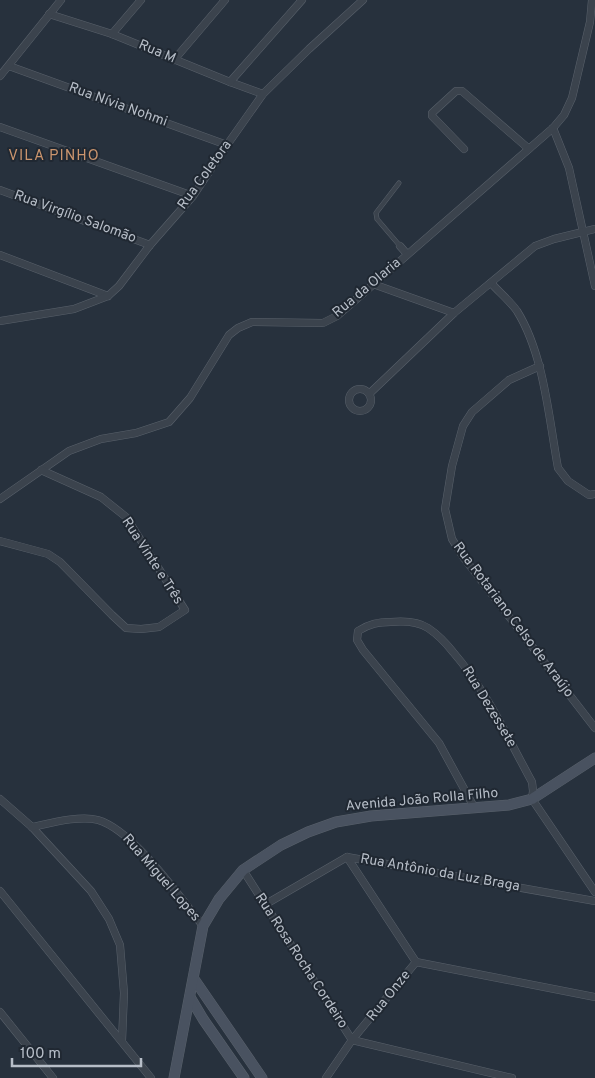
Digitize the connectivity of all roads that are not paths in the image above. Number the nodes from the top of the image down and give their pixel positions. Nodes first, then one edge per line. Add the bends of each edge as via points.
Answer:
1 (61, 0) edge
2 (141, 0) edge
3 (225, 0) edge
4 (302, 0) edge
5 (363, 0) edge
6 (592, 0) edge
7 (49, 14) junction
8 (595, 14) edge
9 (590, 22) junction
10 (112, 34) junction
11 (174, 60) junction
12 (9, 66) junction
13 (0, 76) edge
14 (230, 82) junction
15 (263, 94) junction
16 (0, 127) edge
17 (553, 128) junction
18 (226, 145) junction
19 (464, 149) dead end
20 (529, 149) junction
21 (399, 183) dead end
22 (0, 190) edge
23 (193, 196) junction
24 (595, 229) edge
25 (584, 231) junction
26 (150, 245) junction
27 (400, 246) joint
28 (407, 254) junction
29 (0, 255) edge
30 (491, 283) junction
31 (373, 284) junction
32 (595, 286) edge
33 (108, 296) junction
34 (454, 313) junction
35 (0, 320) edge
36 (540, 366) junction
37 (369, 394) dead end
38 (41, 470) junction
39 (595, 494) edge
40 (0, 499) edge
41 (0, 541) edge
42 (595, 728) edge
43 (595, 758) edge
44 (0, 799) edge
45 (532, 799) junction
46 (474, 807) junction
47 (32, 826) junction
48 (347, 857) junction
49 (243, 870) junction
50 (0, 891) edge
51 (595, 892) edge
52 (595, 900) edge
53 (266, 904) junction
54 (203, 926) junction
55 (416, 962) junction
56 (194, 979) junction
57 (190, 997) junction
58 (595, 997) edge
59 (0, 1012) edge
60 (203, 1019) junction
61 (224, 1024) junction
62 (352, 1040) junction
63 (122, 1041) junction
64 (53, 1078) edge
65 (151, 1078) edge
66 (174, 1078) edge
67 (244, 1078) edge
68 (262, 1078) edge
69 (326, 1078) edge
70 (512, 1078) edge

1 - 7 street
2 - 10 street
3 - 11 street
4 - 14 street
5 - 15 street, Rua Coletora
6 - 9 street, Rua da Olaria
7 - 10 street, Rua M
7 - 12 street
8 - 9 street, Rua da Olaria
9 - 17 street, Rua da Olaria via 572,98
10 - 11 street, Rua M
11 - 14 street, Rua M
12 - 13 street
12 - 18 street, Rua Nívia Nohmi
14 - 15 street, Rua M
15 - 18 street, Rua Coletora
16 - 23 street
17 - 20 street, Rua da Olaria
17 - 25 street via 569,168
18 - 23 street, Rua Coletora
19 - 20 street via 432,116 459,90
20 - 28 street, Rua da Olaria
21 - 27 lane via 376,213 377,219
22 - 26 street, Rua Virgílio Salomão
23 - 26 street, Rua Coletora
24 - 25 street
25 - 30 street via 535,246
25 - 32 street
26 - 33 street, Rua Coletora
27 - 28 street
28 - 31 street, Rua da Olaria
29 - 33 street
30 - 34 street
30 - 36 street via 516,310
31 - 34 street
31 - 38 street, Rua da Olaria via 337,316 323,323 252,322 238,328 229,335 190,398 169,422 136,433 101,439 69,451
33 - 35 street, Rua Coletora via 74,309
34 - 37 street
36 - 39 street via 558,468 568,481 589,495
36 - 42 street, Rua Rotariano Celso de Araújo via 509,380 472,412 463,426 445,509 452,539 464,558
38 - 40 street, Rua da Olaria
38 - 41 street, Rua Vinte e Três via 101,497 126,517 185,610 160,627 126,628 60,562 48,554
43 - 45 street, Avenida João Rolla Filho
44 - 47 street
45 - 46 street, Avenida João Rolla Filho via 509,805
45 - 46 street, Rua Dezessete via 532,782 486,696 447,644 427,627 405,621 367,625 358,631 357,640 362,650 439,743
45 - 51 street
46 - 49 street, Avenida João Rolla Filho via 336,822 281,844
47 - 54 street, Rua Miguel Lopes via 97,820 118,830 133,842
47 - 63 street via 91,891 110,919 120,944 124,993
48 - 52 street, Rua Antônio da Luz Braga
48 - 53 street, Rua Antônio da Luz Braga
48 - 55 street
49 - 53 street, Rua Rosa Rocha Cordeiro
49 - 54 street, Avenida João Rolla Filho via 219,899
50 - 63 street
53 - 62 street, Rua Rosa Rocha Cordeiro
54 - 56 street, Avenida João Rolla Filho
55 - 58 street
55 - 62 street, Rua Onze
56 - 57 street, Avenida João Rolla Filho
56 - 61 street
57 - 60 street
57 - 66 street, Avenida João Rolla Filho
59 - 64 street
60 - 61 street via 213,1018
60 - 67 street
61 - 68 street
62 - 69 street, Rua Onze
62 - 70 street, Rua Rosa Rocha Cordeiro
63 - 65 street

